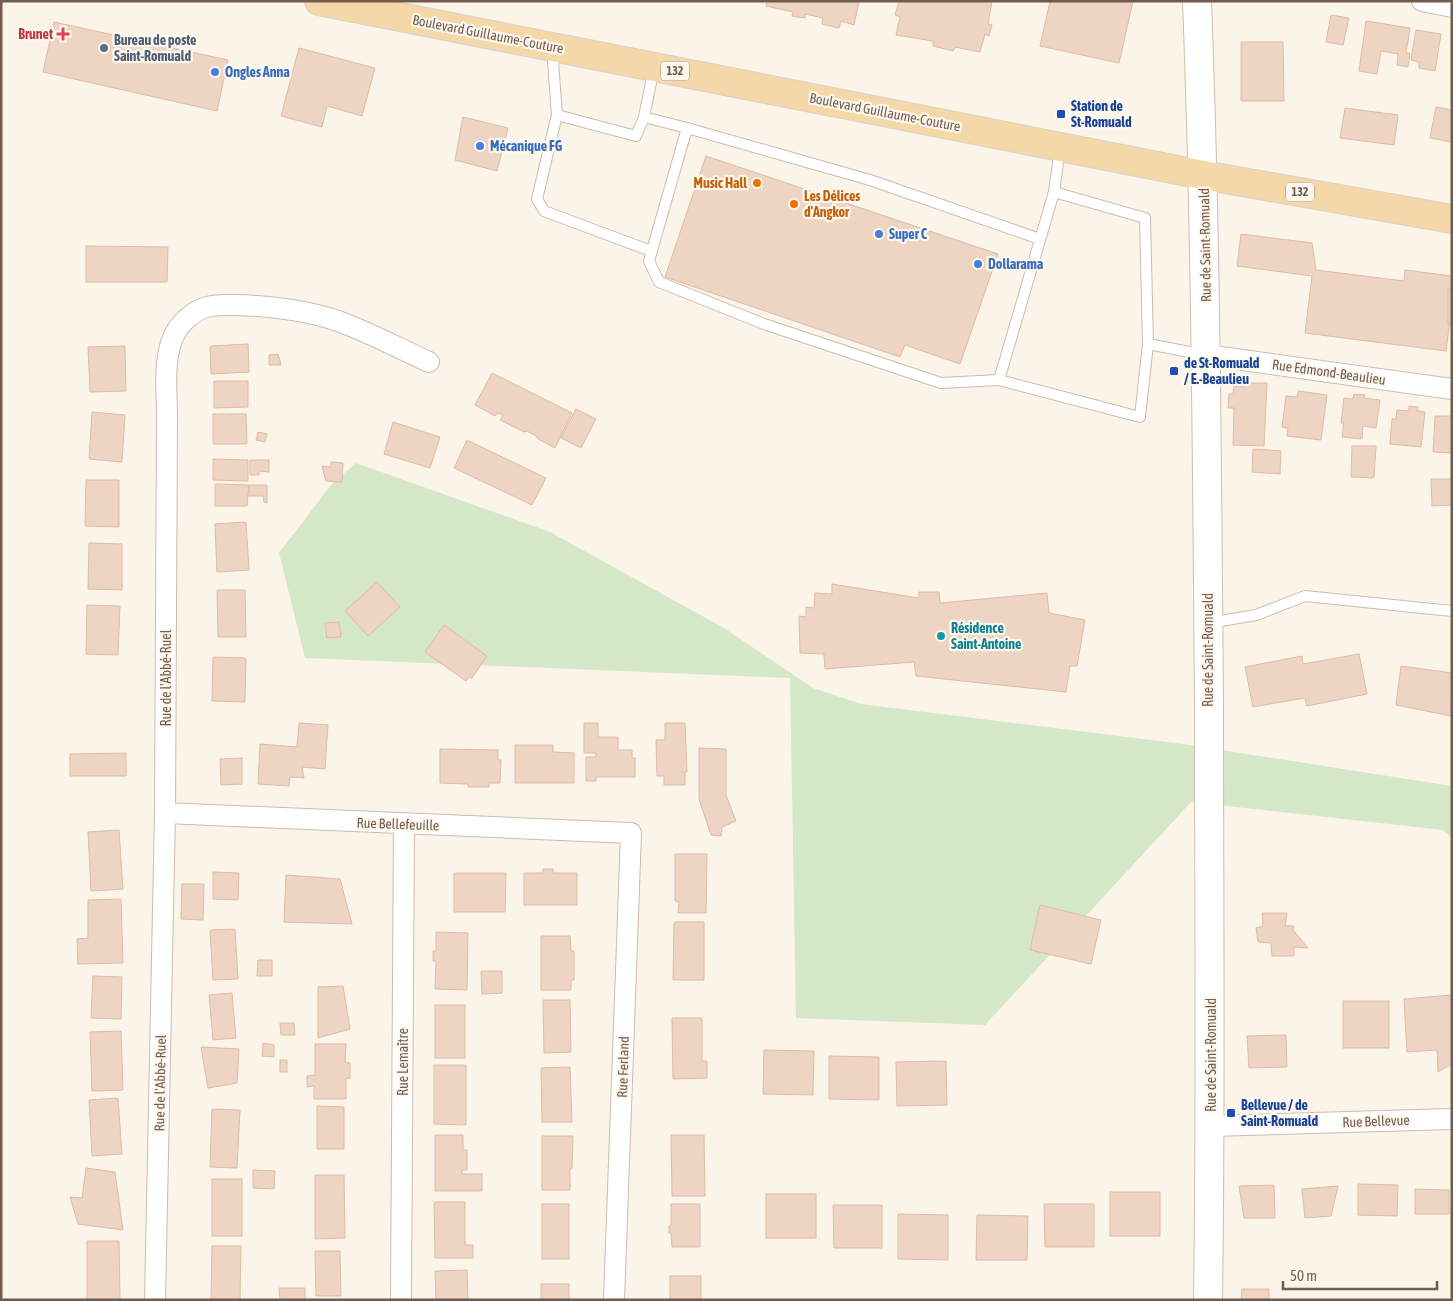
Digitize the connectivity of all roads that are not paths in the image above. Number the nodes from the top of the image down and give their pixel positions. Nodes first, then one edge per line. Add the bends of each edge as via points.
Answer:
1 (319, 1) edge
2 (1197, 1) edge
3 (1422, 1) edge
4 (1452, 7) edge
5 (552, 47) junction
6 (654, 67) junction
7 (558, 115) junction
8 (644, 117) junction
9 (687, 128) junction
10 (1060, 147) junction
11 (1203, 175) junction
12 (1054, 192) junction
13 (1452, 219) edge
14 (1040, 239) junction
15 (651, 251) junction
16 (1148, 344) junction
17 (1206, 356) junction
18 (429, 362) dead end
19 (999, 380) junction
20 (1452, 389) edge
21 (1452, 611) edge
22 (1208, 624) junction
23 (165, 814) junction
24 (404, 824) junction
25 (631, 833) joint
26 (1452, 1119) edge
27 (1211, 1126) junction
28 (155, 1300) edge
29 (402, 1300) edge
30 (614, 1300) edge
31 (1208, 1300) edge

1 - 5 main road, Boulevard Guillaume-Couture / 132
2 - 11 street, Rue de Saint-Romuald
3 - 4 street
5 - 6 main road, Boulevard Guillaume-Couture / 132
5 - 7 lane
6 - 8 lane
6 - 10 main road, Boulevard Guillaume-Couture / 132
7 - 8 lane via 636,136
7 - 15 lane via 537,199 544,211
8 - 9 lane
9 - 14 lane via 870,180
9 - 15 lane
10 - 11 main road, Boulevard Guillaume-Couture / 132
10 - 12 lane
11 - 13 main road, Boulevard Guillaume-Couture / 132
11 - 17 street, Rue de Saint-Romuald
12 - 14 lane
12 - 16 lane via 1145,218
14 - 19 lane
15 - 19 lane via 649,261 659,282 764,324 941,382
16 - 17 lane
16 - 19 lane via 1140,417
17 - 20 street, Rue Edmond-Beaulieu
17 - 22 street, Rue de Saint-Romuald
18 - 23 street, Rue de l'Abbé-Ruel via 337,321 263,306 208,306 198,310 178,328 168,360
21 - 22 lane via 1305,596 1256,614
22 - 27 street, Rue de Saint-Romuald
23 - 24 street, Rue Bellefeuille
23 - 28 street, Rue de l'Abbé-Ruel
24 - 25 street, Rue Bellefeuille
24 - 29 street, Rue Lemaître
25 - 30 street, Rue Ferland
26 - 27 street, Rue Bellevue
27 - 31 street, Rue de Saint-Romuald

